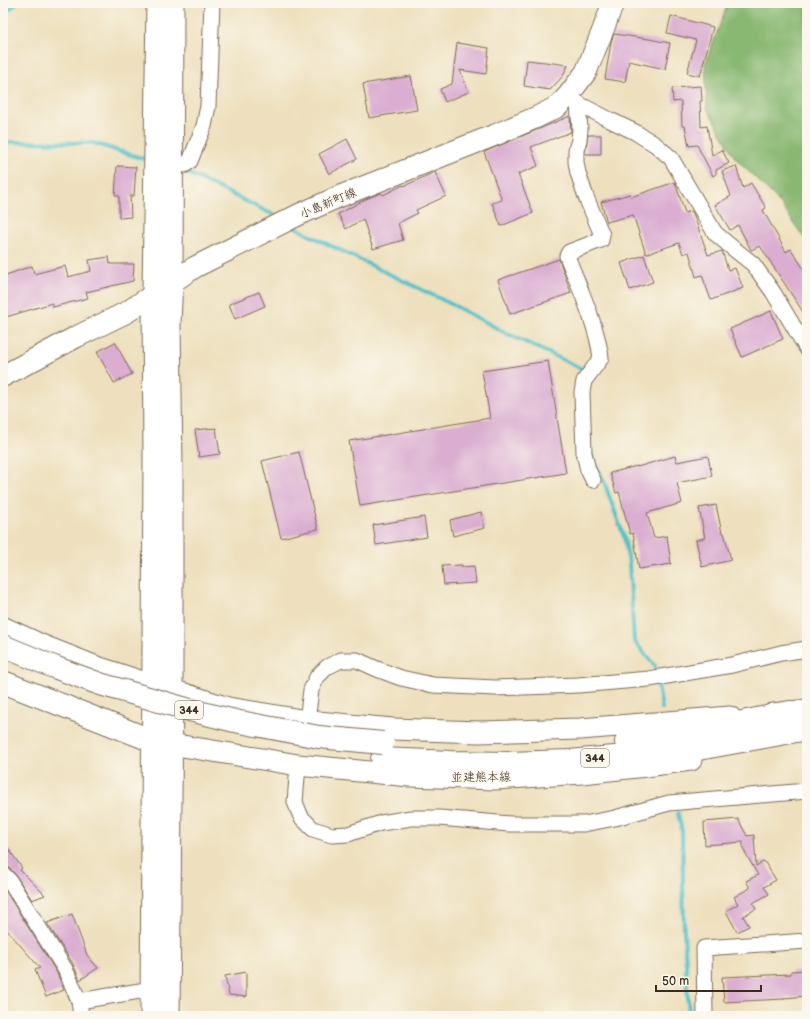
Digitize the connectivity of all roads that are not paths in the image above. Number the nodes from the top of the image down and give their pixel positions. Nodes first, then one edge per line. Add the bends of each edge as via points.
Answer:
1 (157, 3) edge
2 (173, 3) edge
3 (212, 3) edge
4 (613, 3) edge
5 (573, 100) junction
6 (164, 158) junction
7 (172, 282) junction
8 (153, 294) junction
9 (807, 349) edge
10 (3, 376) edge
11 (593, 480) dead end
12 (3, 628) edge
13 (3, 646) edge
14 (807, 649) edge
15 (3, 661) edge
16 (3, 682) edge
17 (163, 688) junction
18 (798, 711) edge
19 (307, 721) junction
20 (807, 729) edge
21 (807, 736) edge
22 (162, 742) junction
23 (382, 751) junction
24 (298, 765) junction
25 (807, 791) edge
26 (162, 800) junction
27 (3, 874) edge
28 (807, 941) edge
29 (152, 990) junction
30 (79, 1001) junction
31 (81, 1016) edge
32 (152, 1016) edge
33 (168, 1016) edge
34 (705, 1016) edge

1 - 6 main road
2 - 6 main road
3 - 6 street via 208,106 204,126 190,161 185,165
4 - 5 main road, 小島新町線
5 - 7 main road, 小島新町線 via 496,135 298,215
5 - 9 street via 635,132 672,158 715,233 753,264
5 - 11 street via 580,129 576,150 578,173 602,235 602,240 569,252 567,256 600,346 601,358 584,381 582,392 584,453
6 - 7 main road
6 - 8 main road
7 - 8 main road, 小島新町線
7 - 17 main road via 172,469
8 - 10 main road, 小島新町線 via 127,312
8 - 17 main road via 154,461
12 - 17 highway via 95,667
13 - 23 highway, 344, bridge via 100,684 190,710
14 - 19 street via 649,679 495,688 433,685 401,678 357,660 341,660 327,667 317,677 311,690
15 - 23 highway, 344 via 98,698 186,725 318,750
16 - 22 highway
17 - 19 main road via 228,708
17 - 22 main road
18 - 19 main road via 580,729 479,732 392,729
18 - 23 highway, 344 via 699,731 618,743 568,747
20 - 23 highway, 344 via 693,750 569,761 451,762
21 - 24 main road, 並建熊本線 via 722,756 582,773 495,778 410,776
22 - 24 main road, 並建熊本線
22 - 26 main road
24 - 25 street via 295,802 301,817 313,829 332,836 411,818 510,824 584,824 669,803
26 - 29 main road
26 - 33 main road
27 - 30 street via 65,969
28 - 34 street via 704,948
29 - 30 street
29 - 32 main road
30 - 31 street

